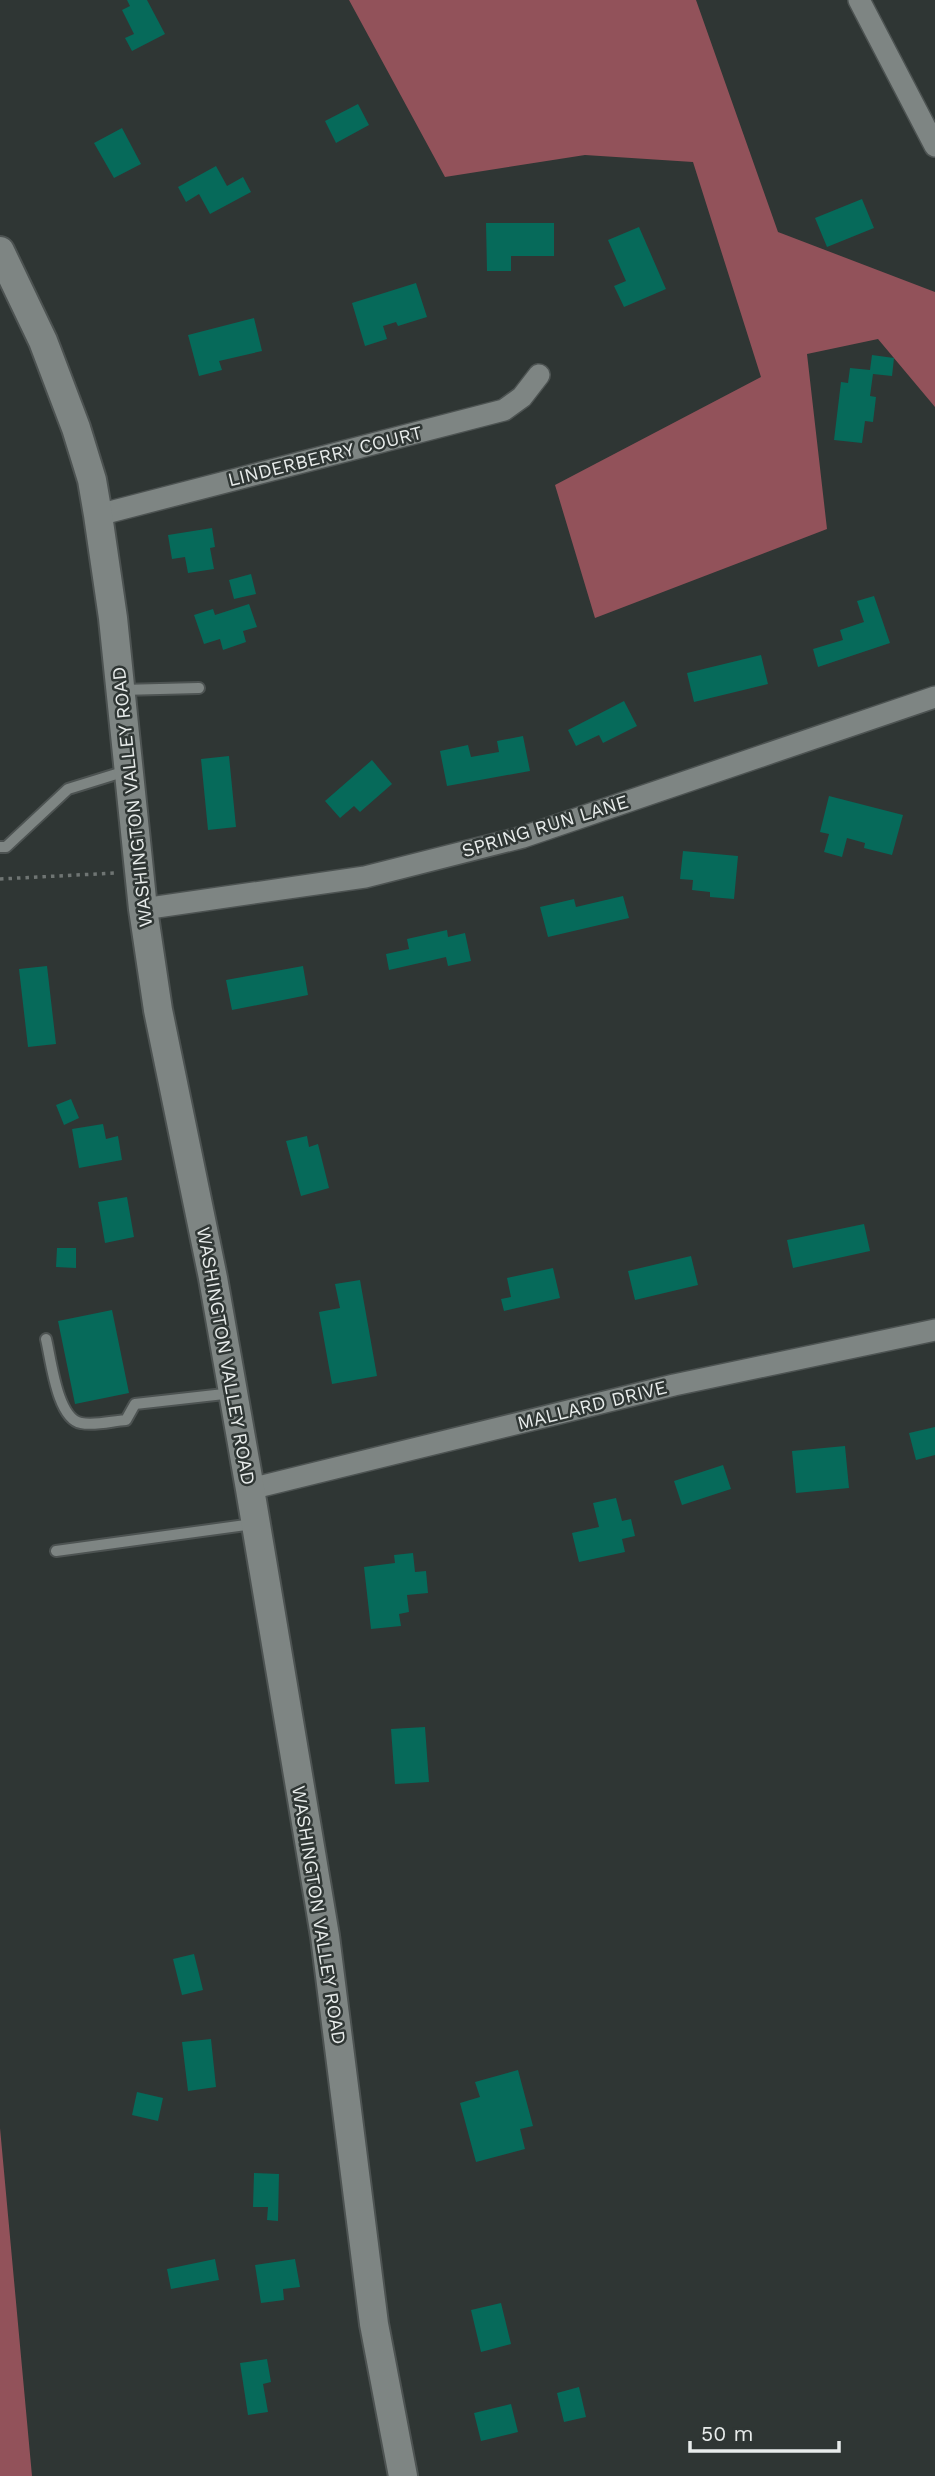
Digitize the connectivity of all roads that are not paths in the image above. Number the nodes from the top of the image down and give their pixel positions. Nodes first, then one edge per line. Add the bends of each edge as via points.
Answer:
1 (859, 0) edge
2 (935, 146) edge
3 (0, 251) edge
4 (539, 375) dead end
5 (98, 515) junction
6 (199, 688) dead end
7 (121, 690) junction
8 (935, 696) edge
9 (129, 770) junction
10 (0, 848) edge
11 (143, 909) junction
12 (935, 1330) edge
13 (46, 1339) dead end
14 (233, 1393) junction
15 (250, 1489) junction
16 (256, 1523) junction
17 (56, 1551) dead end
18 (403, 2476) edge

1 - 2 street
3 - 5 street, WASHINGTON VALLEY ROAD via 43,341 71,416
4 - 5 street, LINDERBERRY COURT via 522,397 504,410
5 - 7 street, WASHINGTON VALLEY ROAD
6 - 7 lane
7 - 9 street, WASHINGTON VALLEY ROAD
8 - 11 street, SPRING RUN LANE via 523,837 365,877
9 - 10 lane via 68,789
9 - 11 street, WASHINGTON VALLEY ROAD
11 - 14 street, WASHINGTON VALLEY ROAD via 158,1010
12 - 15 street, MALLARD DRIVE via 674,1385
13 - 14 lane via 63,1409 76,1422 126,1420 135,1404
14 - 15 street, WASHINGTON VALLEY ROAD
15 - 16 street, WASHINGTON VALLEY ROAD
16 - 17 lane
16 - 18 street, WASHINGTON VALLEY ROAD via 325,1936 374,2324

